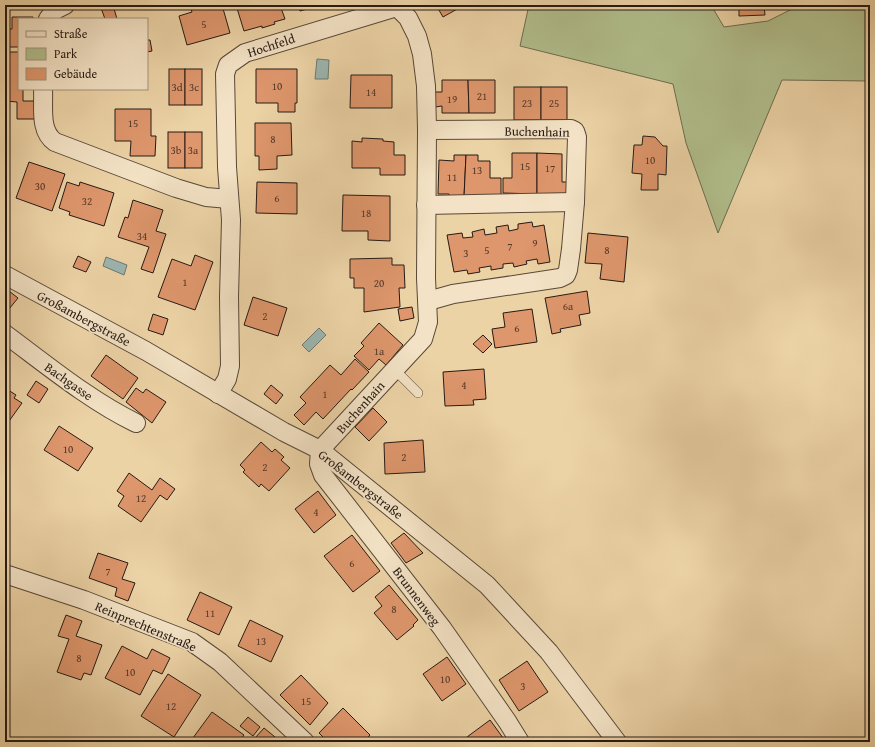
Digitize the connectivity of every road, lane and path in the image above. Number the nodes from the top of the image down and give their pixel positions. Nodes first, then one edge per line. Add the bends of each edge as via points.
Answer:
1 (65, 5) edge
2 (396, 6) edge
3 (49, 18) edge
4 (43, 90) edge
5 (427, 130) junction
6 (229, 199) junction
7 (575, 202) junction
8 (426, 204) junction
9 (5, 275) edge
10 (428, 301) junction
11 (5, 334) edge
12 (394, 370) junction
13 (418, 393) dead end
14 (218, 394) junction
15 (136, 423) dead end
16 (320, 450) junction
17 (5, 574) edge
18 (305, 742) edge
19 (520, 742) edge
20 (617, 742) edge

1 - 3 street via 55,10
2 - 5 street, Buchenhain via 408,18 422,54
2 - 6 street, Hochfeld via 245,53 228,65 225,74
4 - 6 street via 44,125 47,134 56,142 176,188 206,197
5 - 7 street, Buchenhain via 571,129 577,137
5 - 8 street, Buchenhain
6 - 14 street, Hochfeld via 230,366 227,379
7 - 8 street
7 - 10 street, Buchenhain via 566,275 453,294
8 - 10 street, Buchenhain
9 - 14 street, Großambergstraße via 146,351
10 - 12 street, Buchenhain via 428,322 423,339
11 - 15 street, Bachgasse via 79,389
12 - 13 lane
12 - 16 street, Buchenhain
14 - 16 street, Großambergstraße
16 - 19 street, Brunnenweg via 319,464 323,475 442,628
16 - 20 street, Großambergstraße via 487,585 549,652
17 - 18 street, Reinprechtenstraße via 84,600 192,642 220,662

